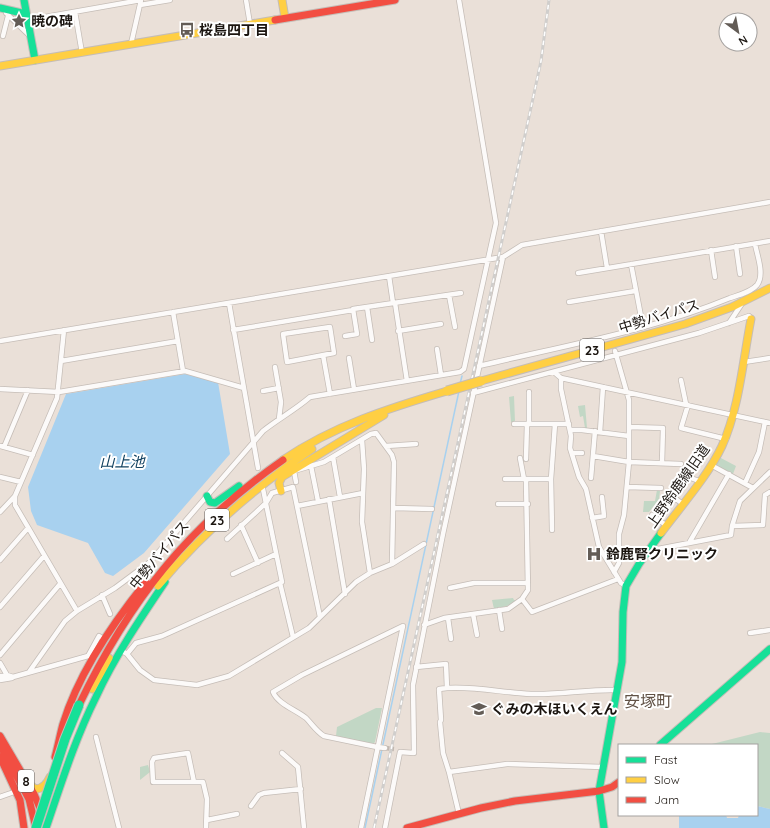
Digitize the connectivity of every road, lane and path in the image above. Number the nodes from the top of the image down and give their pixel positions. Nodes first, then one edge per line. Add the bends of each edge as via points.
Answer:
1 (24, 0) edge
2 (170, 0) edge
3 (246, 0) edge
4 (282, 0) edge
5 (394, 0) edge
6 (459, 0) edge
7 (380, 1) edge
8 (141, 2) edge
9 (112, 3) edge
10 (362, 3) edge
11 (5, 11) edge
12 (75, 12) junction
13 (27, 17) junction
14 (285, 18) junction
15 (250, 24) junction
16 (3, 36) dead end
17 (30, 36) junction
18 (131, 44) junction
19 (82, 52) junction
20 (35, 60) junction
21 (0, 66) edge
22 (770, 202) edge
23 (601, 231) junction
24 (770, 241) edge
25 (755, 244) junction
26 (736, 246) junction
27 (711, 250) junction
28 (503, 257) junction
29 (489, 260) junction
30 (631, 264) junction
31 (607, 268) junction
32 (578, 273) dead end
33 (740, 274) dead end
34 (389, 276) junction
35 (715, 277) dead end
36 (770, 288) edge
37 (635, 291) junction
38 (461, 293) dead end
39 (449, 294) junction
40 (569, 302) dead end
41 (743, 302) junction
42 (228, 303) junction
43 (394, 303) junction
44 (367, 307) junction
45 (353, 310) junction
46 (173, 312) junction
47 (751, 319) joint
48 (729, 323) junction
49 (441, 324) dead end
50 (455, 327) dead end
51 (643, 327) junction
52 (64, 330) junction
53 (233, 330) junction
54 (398, 331) junction
55 (345, 336) dead end
56 (372, 340) dead end
57 (0, 341) edge
58 (178, 341) junction
59 (437, 349) dead end
60 (616, 353) junction
61 (323, 355) junction
62 (349, 358) dead end
63 (770, 358) edge
64 (61, 361) junction
65 (744, 362) junction
66 (479, 366) junction
67 (274, 367) dead end
68 (183, 371) junction
69 (554, 372) junction
70 (441, 375) junction
71 (561, 378) junction
72 (682, 380) dead end
73 (407, 381) junction
74 (603, 387) junction
75 (244, 388) junction
76 (279, 388) junction
77 (0, 389) edge
78 (354, 389) junction
79 (28, 390) junction
80 (263, 391) dead end
81 (627, 391) junction
82 (58, 392) junction
83 (529, 392) dead end
84 (473, 393) junction
85 (330, 394) junction
86 (414, 401) junction
87 (687, 405) junction
88 (390, 411) junction
89 (733, 415) junction
90 (279, 419) junction
91 (767, 423) edge
92 (514, 424) dead end
93 (528, 424) junction
94 (555, 424) junction
95 (569, 424) junction
96 (629, 427) junction
97 (570, 430) junction
98 (597, 432) junction
99 (629, 436) junction
100 (726, 438) junction
101 (362, 440) junction
102 (253, 442) junction
103 (311, 443) junction
104 (416, 444) dead end
105 (386, 446) junction
106 (2, 447) edge
107 (572, 453) junction
108 (582, 453) dead end
109 (33, 455) junction
110 (593, 456) junction
111 (333, 457) junction
112 (520, 458) dead end
113 (526, 459) dead end
114 (629, 462) junction
115 (662, 463) junction
116 (681, 464) dead end
117 (711, 465) junction
118 (311, 466) junction
119 (258, 468) dead end
120 (770, 472) edge
121 (729, 474) junction
122 (0, 476) edge
123 (688, 477) dead end
124 (591, 478) dead end
125 (505, 479) dead end
126 (525, 479) junction
127 (551, 479) junction
128 (22, 482) junction
129 (296, 482) dead end
130 (699, 482) junction
131 (745, 483) junction
132 (627, 487) junction
133 (661, 488) dead end
134 (753, 488) junction
135 (263, 489) dead end
136 (281, 491) junction
137 (364, 492) junction
138 (770, 492) edge
139 (667, 493) dead end
140 (15, 496) junction
141 (207, 496) junction
142 (340, 497) junction
143 (602, 497) dead end
144 (329, 499) junction
145 (318, 502) junction
146 (266, 504) junction
147 (498, 504) dead end
148 (528, 504) junction
149 (683, 504) junction
150 (297, 506) junction
151 (394, 508) junction
152 (432, 509) dead end
153 (0, 512) edge
154 (652, 515) dead end
155 (592, 518) junction
156 (241, 526) junction
157 (668, 526) junction
158 (732, 526) junction
159 (28, 528) junction
160 (552, 530) dead end
161 (227, 539) dead end
162 (689, 543) junction
163 (424, 544) dead end
164 (652, 547) junction
165 (276, 554) junction
166 (44, 556) junction
167 (178, 556) junction
168 (0, 560) edge
169 (258, 563) junction
170 (392, 564) junction
171 (614, 572) junction
172 (370, 573) junction
173 (233, 574) dead end
174 (618, 579) junction
175 (280, 583) junction
176 (528, 583) junction
177 (60, 584) junction
178 (626, 586) junction
179 (450, 588) dead end
180 (345, 594) junction
181 (102, 595) junction
182 (522, 599) junction
183 (0, 607) edge
184 (499, 610) junction
185 (77, 611) junction
186 (110, 614) dead end
187 (473, 614) junction
188 (320, 617) junction
189 (448, 618) junction
190 (424, 625) junction
191 (502, 629) dead end
192 (770, 630) edge
193 (750, 633) dead end
194 (477, 635) dead end
195 (293, 637) junction
196 (102, 638) dead end
197 (451, 639) dead end
198 (770, 649) edge
199 (122, 650) dead end
200 (127, 654) junction
201 (0, 655) edge
202 (0, 663) edge
203 (416, 667) junction
204 (29, 672) junction
205 (7, 675) junction
206 (0, 676) edge
207 (13, 677) junction
208 (0, 680) edge
209 (447, 688) junction
210 (618, 690) junction
211 (0, 736) edge
212 (96, 738) dead end
213 (661, 744) edge
214 (0, 745) edge
215 (381, 747) junction
216 (394, 749) tunnel mouth
217 (400, 752) junction
218 (282, 753) dead end
219 (0, 757) edge
220 (603, 767) junction
221 (449, 772) junction
222 (27, 782) junction
223 (194, 782) junction
224 (618, 783) edge
225 (48, 784) junction
226 (300, 789) junction
227 (17, 791) junction
228 (599, 791) junction
229 (0, 797) edge
230 (251, 806) dead end
231 (42, 812) junction
232 (23, 814) junction
233 (237, 814) dead end
234 (459, 814) junction
235 (206, 820) junction
236 (24, 828) edge
237 (41, 828) edge
238 (118, 828) edge
239 (206, 828) edge
240 (304, 828) edge
241 (361, 828) edge
242 (385, 828) edge
243 (407, 828) edge
244 (604, 828) edge

1 - 13 main road
2 - 8 street
3 - 15 street
4 - 14 main road
5 - 7 main road
6 - 29 street via 496,223
7 - 10 main road
8 - 9 street
8 - 18 street
9 - 12 street
10 - 14 main road
11 - 13 main road
11 - 16 street
11 - 17 street
12 - 13 street
12 - 19 street
13 - 17 main road
14 - 15 main road
15 - 18 main road
17 - 20 main road
18 - 19 main road
19 - 20 main road
20 - 21 main road
22 - 23 street
23 - 28 street via 522,245
23 - 31 street
24 - 25 street
25 - 26 street
25 - 51 street via 760,273 758,284 754,288 715,305
26 - 27 street
26 - 33 street
27 - 30 street
27 - 35 street
28 - 29 street
28 - 66 street
29 - 34 street
29 - 70 street via 464,369
30 - 31 street
30 - 37 street
31 - 32 street
34 - 42 street
34 - 43 street
36 - 41 main road, 中勢バイパス / 23
37 - 40 street
37 - 51 street
38 - 39 street
39 - 43 street
39 - 50 street
41 - 48 street
41 - 86 main road, 中勢バイパス / 23, bridge via 685,324
42 - 46 street
42 - 53 street
43 - 44 street
43 - 54 street
44 - 45 street
44 - 56 street
45 - 53 street
45 - 55 street via 357,334
46 - 52 street
46 - 58 street
47 - 48 street via 750,316
47 - 65 main road, 上野鈴鹿線旧道
48 - 60 street
49 - 54 street
51 - 66 street
52 - 57 street
52 - 64 street
53 - 75 street
54 - 73 street
58 - 64 street
58 - 68 street
59 - 70 street
60 - 69 street
60 - 81 street
61 - 61 street via 287,362 283,334 330,327 334,353
61 - 85 street
62 - 78 street
63 - 65 street
64 - 82 street
65 - 89 main road, 上野鈴鹿線旧道
66 - 84 street
67 - 76 street
68 - 75 street
68 - 82 street
69 - 71 street
69 - 84 street
70 - 73 street
71 - 74 street
71 - 95 street via 560,389
72 - 87 street
73 - 78 street
74 - 81 street
74 - 98 street
75 - 102 street
76 - 80 street
76 - 90 street
77 - 79 street
78 - 85 street
79 - 82 street
79 - 106 street
81 - 87 street
81 - 96 street
82 - 109 street
83 - 93 street
84 - 190 street
85 - 90 street via 310,397 294,411
86 - 88 main road, 中勢バイパス / 23
86 - 103 main road, 中勢バイパス / 23 via 352,423
87 - 89 street
87 - 100 street via 681,428
88 - 136 main road via 282,477 279,483
88 - 167 main road, 中勢バイパス / 23 via 322,442 286,466 218,520
89 - 91 street
89 - 100 main road, 上野鈴鹿線旧道
90 - 102 street
91 - 131 street via 759,452
92 - 93 street
93 - 94 street
93 - 113 street
94 - 95 street
94 - 127 street
95 - 97 street
96 - 99 street
96 - 115 street via 663,428
97 - 98 street
97 - 107 street
98 - 99 street
98 - 110 street
99 - 114 street
100 - 117 main road, 上野鈴鹿線旧道
101 - 105 street via 376,433
101 - 111 street
101 - 137 street
102 - 119 street
102 - 141 street
103 - 141 main road via 265,466 215,503 210,502
103 - 167 main road, 中勢バイパス / 23 via 285,458 236,496 200,527
104 - 105 street
105 - 151 street via 394,462
106 - 109 street
107 - 108 street
107 - 155 street via 579,477 586,489
109 - 128 street
110 - 114 street
110 - 124 street
111 - 118 street
111 - 142 street
112 - 126 street
114 - 115 street
114 - 132 street
115 - 116 street
117 - 121 street
117 - 130 main road, 上野鈴鹿線旧道
118 - 129 street via 294,472
118 - 145 street
120 - 134 street
121 - 131 street
121 - 162 street
122 - 128 street
123 - 130 street
125 - 126 street
126 - 127 street
126 - 148 street
127 - 160 street
128 - 140 street
130 - 149 main road, 上野鈴鹿線旧道
131 - 134 street
132 - 133 street
132 - 171 street via 619,534 619,563
134 - 158 street via 740,500
135 - 146 street
136 - 146 street via 272,493
136 - 150 street via 293,488
137 - 142 street
137 - 172 street via 362,522
138 - 158 street via 765,495 763,525
139 - 149 street
140 - 153 street
140 - 159 street via 15,505
141 - 181 street via 150,562
142 - 144 street
143 - 155 street via 604,516
144 - 145 street
144 - 180 street
145 - 150 street
146 - 156 street
146 - 165 street
147 - 148 street
148 - 176 street
149 - 157 main road, 上野鈴鹿線旧道
150 - 188 street
151 - 152 street
151 - 170 street
154 - 157 street
155 - 171 street via 598,547
156 - 161 street
156 - 169 street
157 - 164 main road, 上野鈴鹿線旧道
158 - 162 street via 732,535
159 - 166 street
159 - 168 street
162 - 164 street via 658,549
163 - 170 street
164 - 178 main road, 上野鈴鹿線旧道
165 - 169 street
165 - 175 street via 282,582
166 - 177 street
166 - 183 street
167 - 225 main road via 152,575 135,595 87,670 63,724
167 - 237 main road via 96,696
167 - 237 main road, 中勢バイパス / 23, bridge via 124,632 81,706 68,739
169 - 173 street
170 - 172 street
171 - 174 street
172 - 180 street via 356,582
174 - 178 street
174 - 182 street via 532,612
175 - 195 street
175 - 200 street via 162,636 136,643
176 - 179 street via 474,583
176 - 182 street via 528,590
177 - 185 street
177 - 201 street
178 - 210 main road, 上野鈴鹿線旧道
180 - 188 street
181 - 185 street
181 - 186 street
182 - 184 street via 508,609
184 - 187 street
184 - 191 street
185 - 204 street via 56,632
187 - 189 street
187 - 194 street
188 - 195 street via 309,628
189 - 190 street
189 - 197 street
190 - 203 street
192 - 193 street
195 - 200 street via 237,672 197,685 150,678
196 - 204 street via 99,636 88,656
198 - 213 main road
199 - 200 street
202 - 205 street
203 - 209 street via 446,664
203 - 217 street via 413,686 414,753
204 - 207 street
205 - 206 street
205 - 207 street
207 - 208 street
209 - 210 street via 464,687 535,694
209 - 221 street via 439,689 441,744
210 - 220 main road, 上野鈴鹿線旧道
211 - 222 main road, 8
212 - 238 street
214 - 237 main road via 29,799
215 - 215 street via 324,736 317,732 302,714 276,698 273,692 302,675 403,626
215 - 241 street
216 - 217 street
217 - 242 street
218 - 226 street via 298,767
219 - 227 main road
220 - 221 street via 507,764
220 - 228 main road, 上野鈴鹿線旧道
221 - 234 street
222 - 225 main road via 38,790
222 - 231 main road, 8
223 - 223 street via 153,782 154,758 188,753
223 - 235 street via 203,782 207,800
224 - 228 main road
225 - 231 main road via 42,802
226 - 230 street via 264,793
226 - 240 street
227 - 229 street
227 - 232 main road
228 - 234 main road via 515,800
228 - 244 main road, 上野鈴鹿線旧道
231 - 237 main road, 8
232 - 236 main road
232 - 237 main road
233 - 235 street
234 - 243 main road
235 - 239 street

